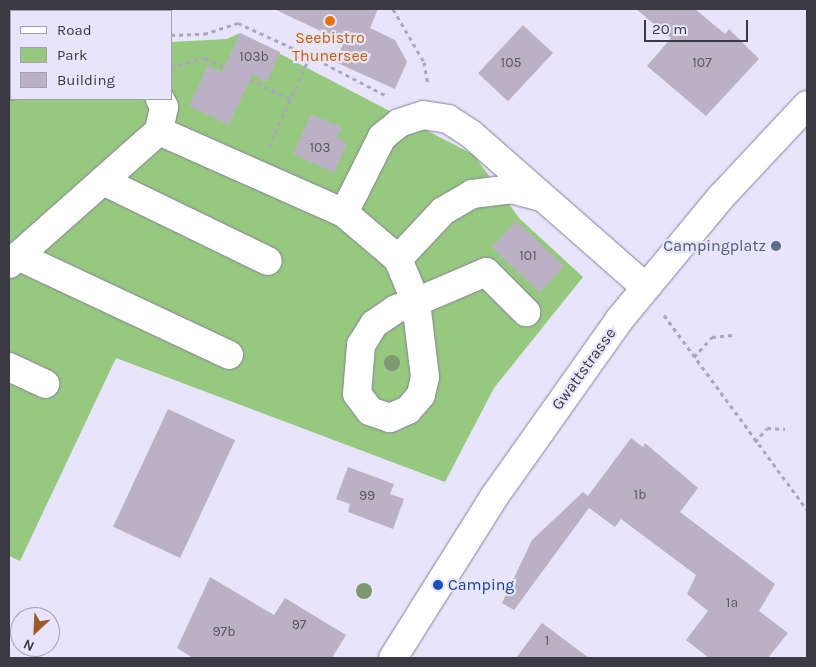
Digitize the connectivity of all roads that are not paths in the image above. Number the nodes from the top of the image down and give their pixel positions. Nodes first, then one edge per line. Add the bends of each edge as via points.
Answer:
1 (160, 100) edge
2 (807, 105) edge
3 (159, 132) junction
4 (103, 181) junction
5 (542, 198) junction
6 (344, 213) junction
7 (398, 259) junction
8 (14, 260) edge
9 (268, 261) dead end
10 (645, 287) junction
11 (526, 312) dead end
12 (229, 355) dead end
13 (9, 367) edge
14 (45, 384) dead end
15 (393, 658) edge

1 - 3 main road via 164,107
2 - 10 main road, Gwattstrasse
3 - 4 main road
3 - 6 main road via 257,171
4 - 8 main road
4 - 9 main road
5 - 6 main road via 470,134 448,119 423,115 399,122 382,137
5 - 7 main road via 511,190 472,194 443,211
5 - 10 main road
6 - 7 main road
7 - 11 main road via 416,302 486,272
8 - 12 main road
10 - 15 main road, Gwattstrasse via 517,462
13 - 14 main road

